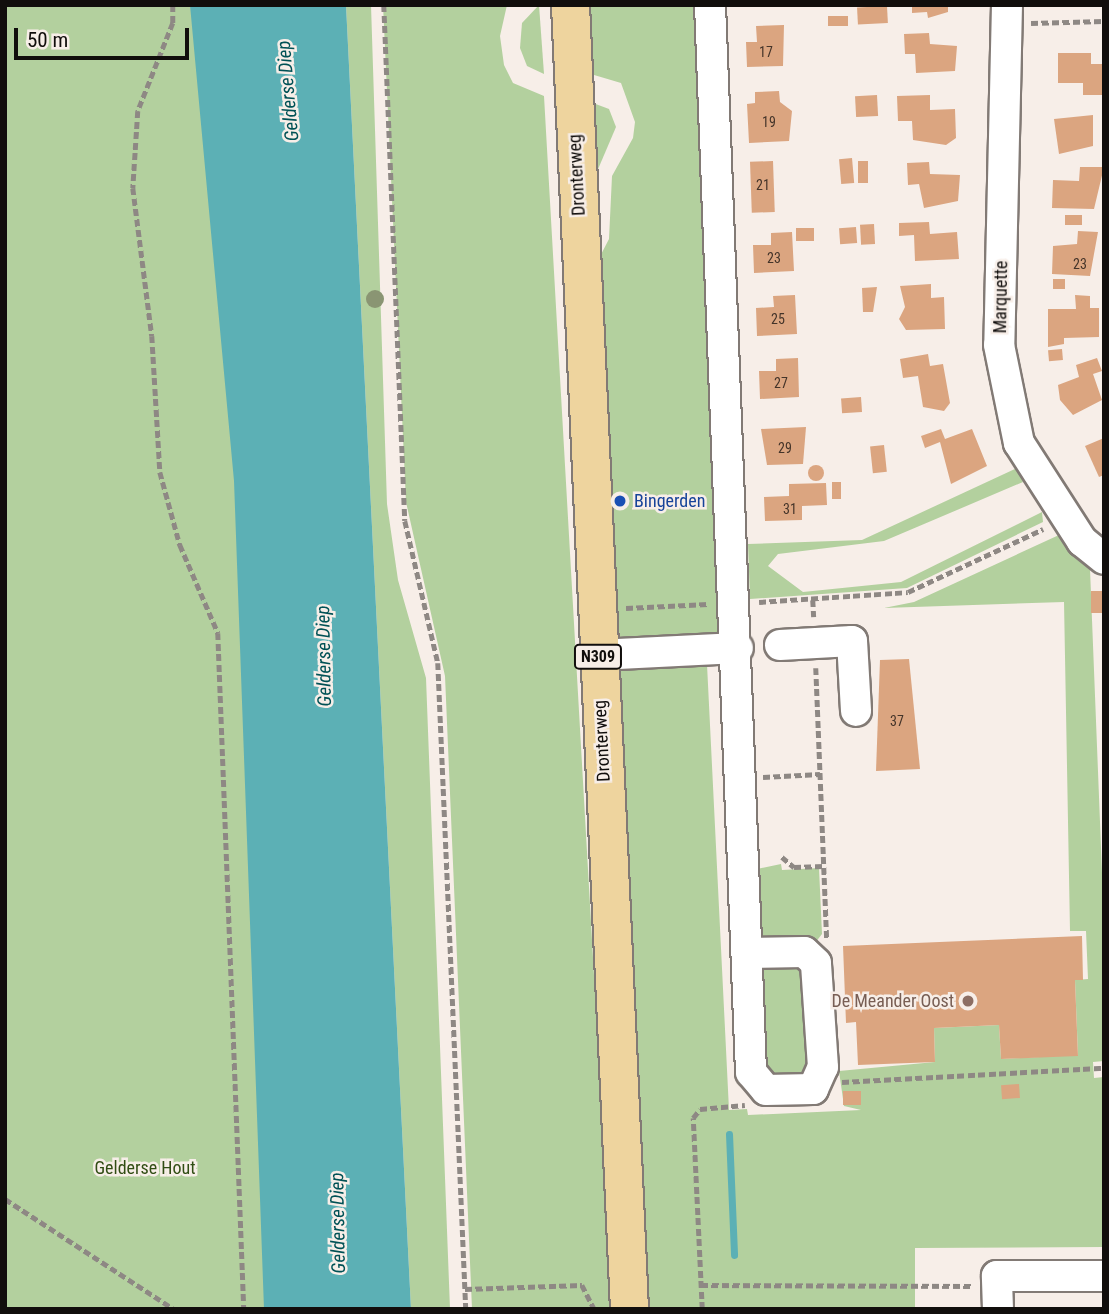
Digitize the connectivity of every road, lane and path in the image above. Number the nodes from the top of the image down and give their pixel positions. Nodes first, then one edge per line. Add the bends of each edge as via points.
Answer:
1 (173, 5) edge
2 (384, 5) edge
3 (570, 5) edge
4 (710, 5) edge
5 (1007, 14) edge
6 (1104, 21) edge
7 (1066, 518) junction
8 (1104, 559) edge
9 (813, 600) junction
10 (737, 603) junction
11 (625, 608) dead end
12 (815, 643) junction
13 (780, 645) dead end
14 (738, 648) junction
15 (598, 655) junction
16 (856, 711) dead end
17 (820, 774) junction
18 (745, 778) junction
19 (782, 857) dead end
20 (824, 866) junction
21 (748, 953) junction
22 (813, 958) junction
23 (1104, 1068) edge
24 (840, 1082) dead end
25 (760, 1087) junction
26 (5, 1199) edge
27 (1104, 1276) edge
28 (701, 1285) junction
29 (465, 1289) junction
30 (998, 1298) edge
31 (174, 1309) edge
32 (244, 1309) edge
33 (466, 1309) edge
34 (594, 1309) edge
35 (629, 1309) edge
36 (702, 1309) edge

1 - 32 path via 173,23 138,111 133,188 152,336 160,472 180,545 218,633
2 - 29 path via 405,521 438,663
3 - 15 main road, Dronterweg / N309
4 - 10 street
5 - 6 path
5 - 7 street, Marquette via 999,345 1019,443
7 - 8 street, Marquette
7 - 9 path via 908,592
9 - 10 path
9 - 12 path
10 - 11 path
10 - 14 street
12 - 13 street
12 - 16 street via 852,641
12 - 17 path
14 - 15 street
14 - 18 street
15 - 35 main road, Dronterweg / N309
17 - 18 path
17 - 20 path
18 - 21 street
19 - 20 path via 794,867
20 - 22 path via 827,941
21 - 22 street via 799,951
21 - 25 street via 751,1072
22 - 25 street via 822,1076 813,1089
23 - 24 path
25 - 28 path via 746,1105 700,1109 693,1118
26 - 31 path
27 - 30 street via 998,1276
28 - 30 path
28 - 36 path
29 - 33 path
29 - 34 path via 582,1285

